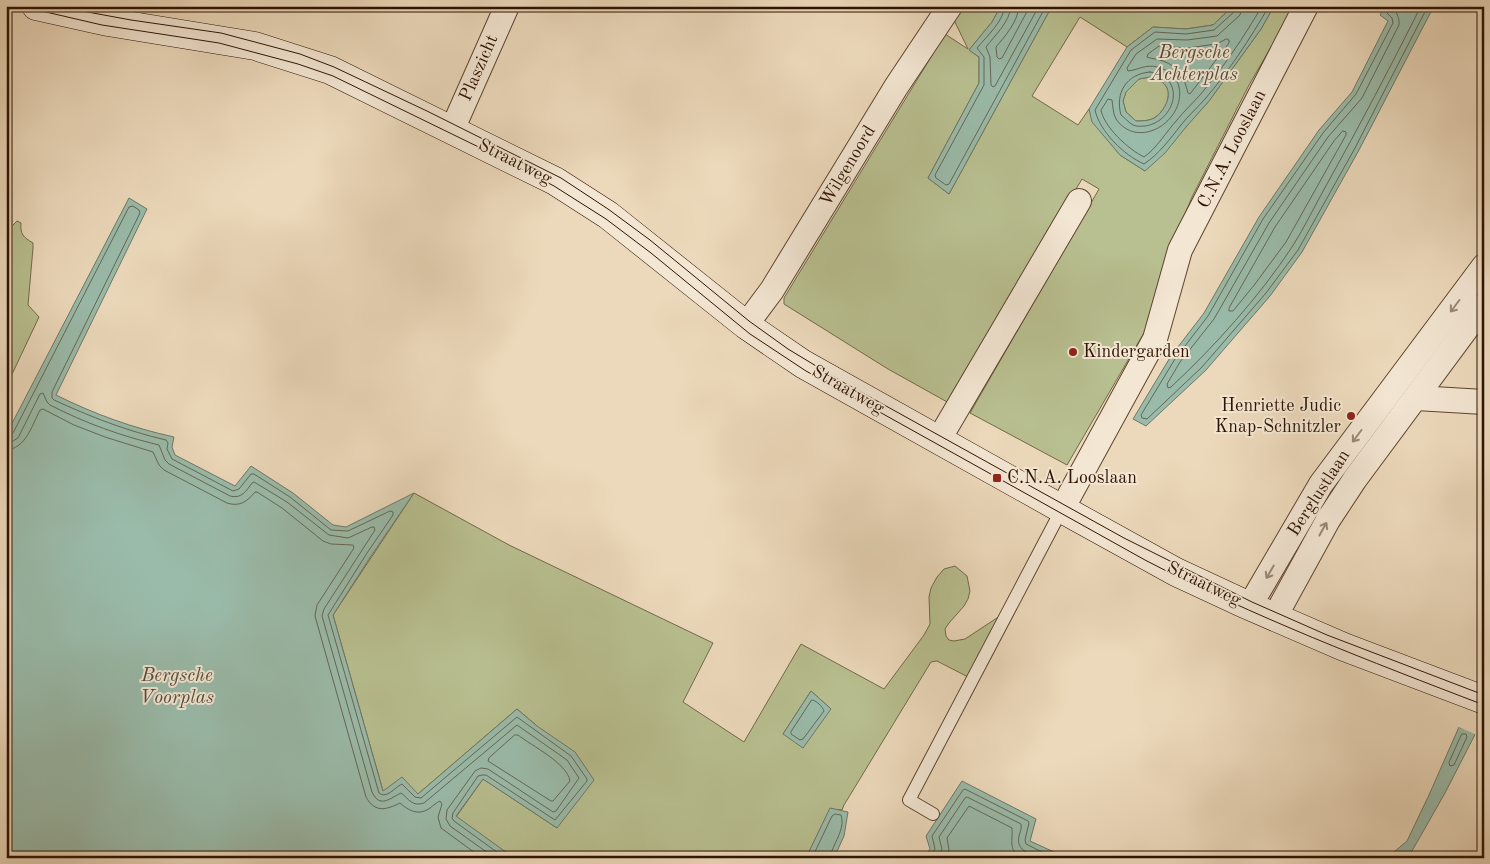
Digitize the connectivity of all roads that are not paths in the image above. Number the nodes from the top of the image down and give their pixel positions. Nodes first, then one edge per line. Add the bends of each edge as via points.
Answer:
1 (36, 6) edge
2 (507, 6) edge
3 (950, 6) edge
4 (1306, 6) edge
5 (452, 130) junction
6 (1079, 201) dead end
7 (1484, 266) edge
8 (1484, 306) edge
9 (746, 325) junction
10 (1396, 384) junction
11 (1416, 398) junction
12 (1484, 402) edge
13 (938, 441) junction
14 (1062, 509) junction
15 (1247, 604) junction
16 (1277, 618) junction
17 (1477, 697) edge
18 (933, 814) dead end

1 - 5 street, Straatweg via 108,22 255,46 330,70
2 - 5 street, Plaszicht
3 - 9 street, Wilgenoord via 896,87 772,290
4 - 14 street, C.N.A. Looslaan via 1180,250 1155,339
5 - 9 street, Straatweg via 555,181 608,215
6 - 13 street
7 -> 10 street, Berglustlaan
8 - 11 street, Berglustlaan
9 - 13 street, Straatweg via 802,364
10 - 11 street
10 -> 15 street, Berglustlaan via 1321,484 1252,602
11 - 12 street
16 -> 11 street, Berglustlaan via 1277,612 1328,520
13 - 14 street, Straatweg
14 - 15 street, Straatweg via 1176,572
14 - 18 lane via 909,800
15 - 16 street, Straatweg
16 - 17 street, Straatweg

